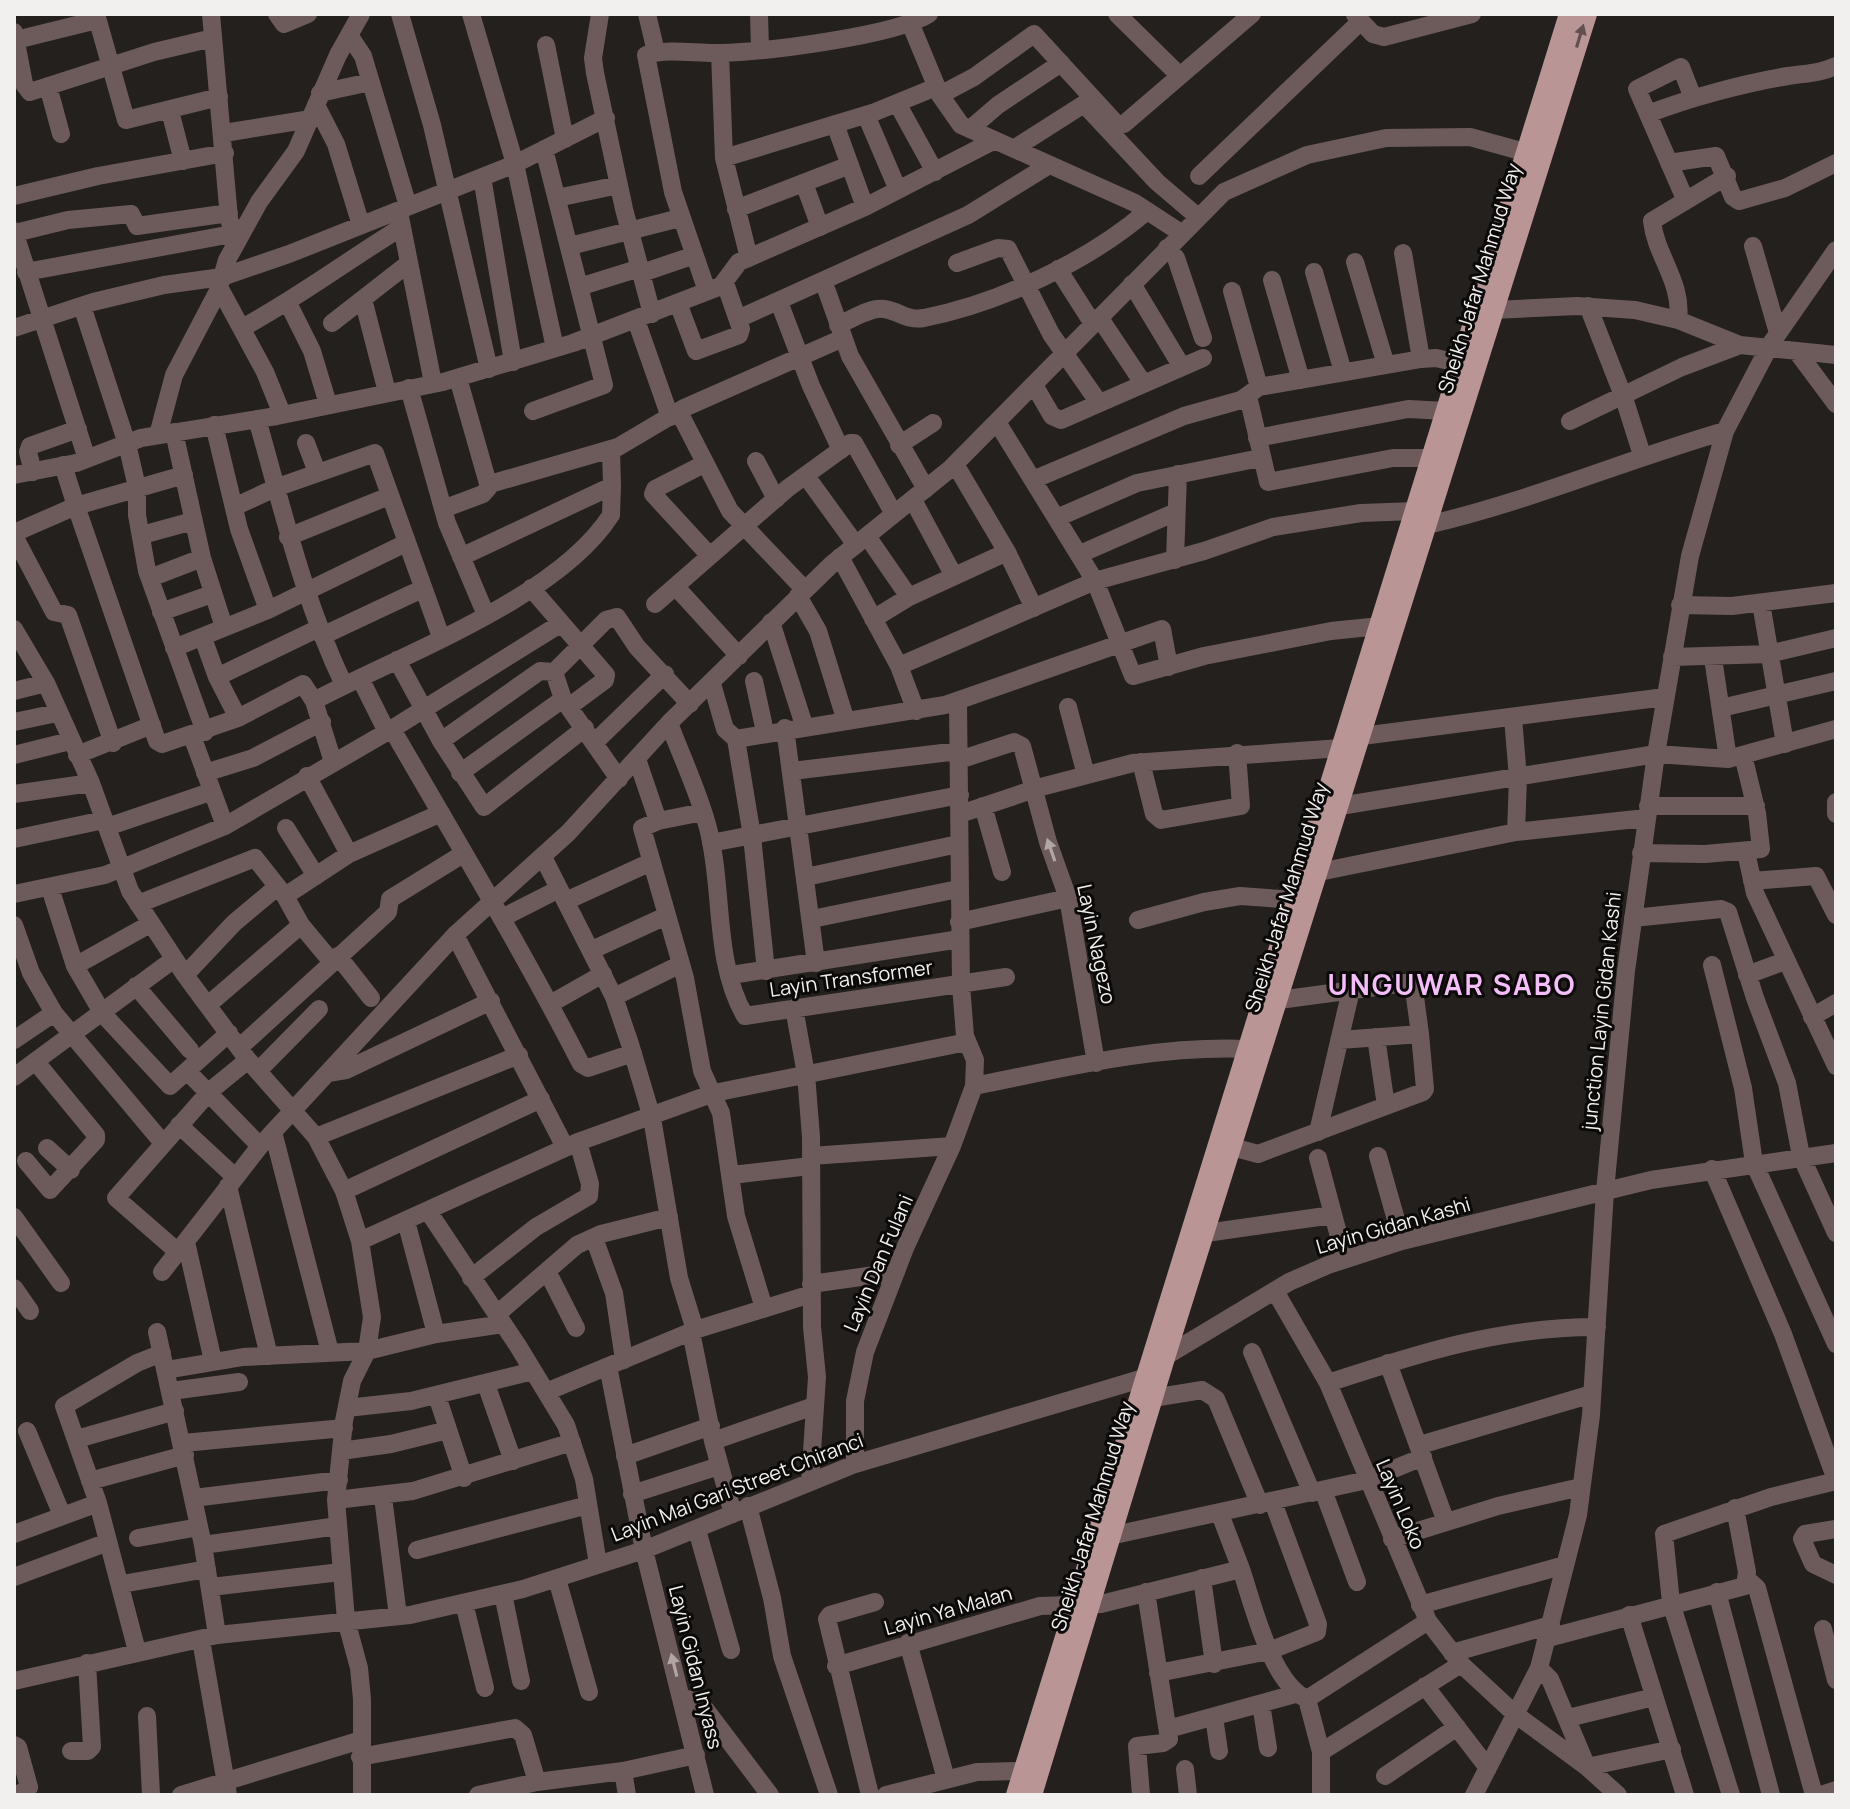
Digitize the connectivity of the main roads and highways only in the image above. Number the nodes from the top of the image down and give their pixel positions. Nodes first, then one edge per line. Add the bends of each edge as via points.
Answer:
1 (1569, 14) edge
2 (1587, 14) edge
3 (1421, 518) junction
4 (1082, 1604) junction
5 (1016, 1795) edge
6 (1032, 1795) edge

1 - 3 main road, Sheikh Jafar Mahmud Way via 1432,458
3 -> 2 main road, Sheikh Jafar Mahmud Way via 1494,310
3 - 4 main road, Sheikh Jafar Mahmud Way via 1380,626 1144,1378
3 - 4 main road, Sheikh Jafar Mahmud Way via 1362,736 1110,1536
4 - 5 main road, Sheikh Jafar Mahmud Way
4 - 6 main road, Sheikh Jafar Mahmud Way

